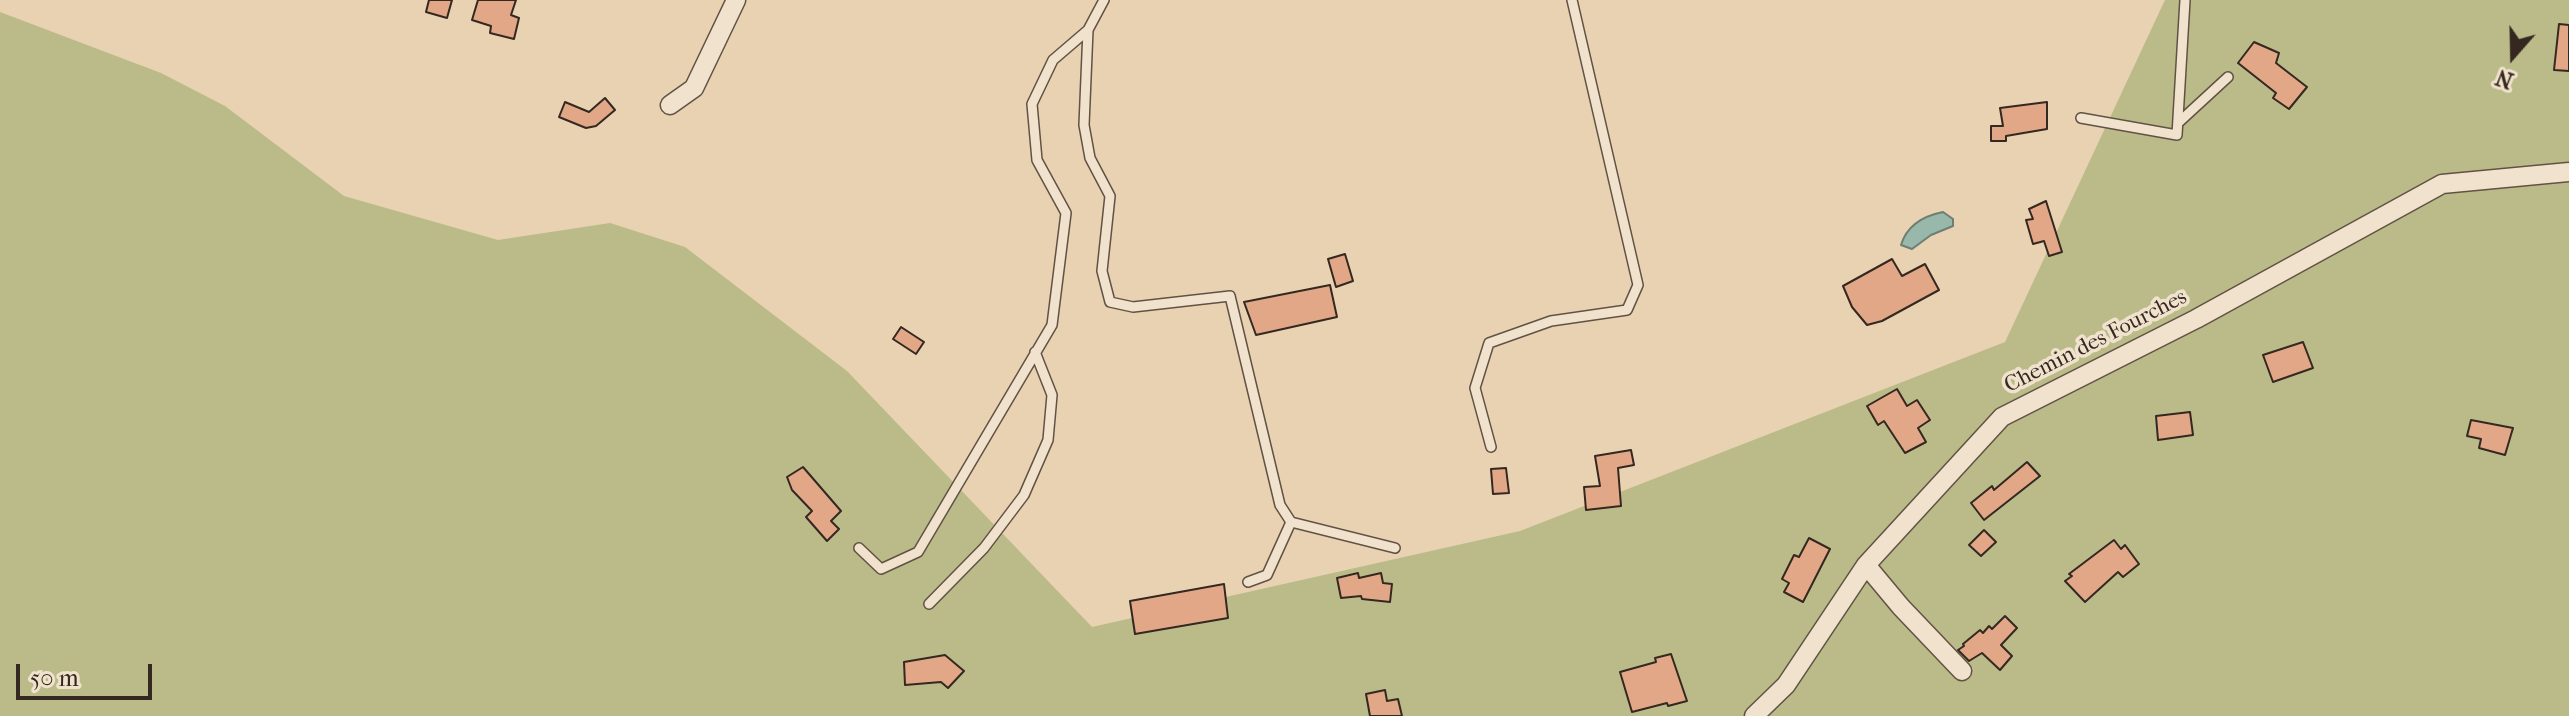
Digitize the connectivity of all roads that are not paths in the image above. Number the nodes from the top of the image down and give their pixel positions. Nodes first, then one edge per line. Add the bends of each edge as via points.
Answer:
1 (736, 0) edge
2 (1104, 0) edge
3 (1572, 0) edge
4 (2185, 0) edge
5 (1088, 30) junction
6 (2228, 77) dead end
7 (670, 105) dead end
8 (2081, 118) dead end
9 (2178, 123) junction
10 (2569, 172) edge
11 (1035, 352) junction
12 (1491, 447) dead end
13 (1291, 522) junction
14 (859, 548) dead end
15 (1395, 548) dead end
16 (1866, 565) junction
17 (1248, 582) dead end
18 (929, 604) dead end
19 (1962, 671) dead end
20 (1754, 716) edge

1 - 7 street via 694,88
2 - 5 lane
3 - 12 lane via 1638,285 1627,310 1551,321 1489,343 1475,388
4 - 9 lane
5 - 11 lane via 1053,60 1032,104 1037,160 1066,213 1052,325
5 - 13 lane via 1084,125 1090,158 1110,196 1102,271 1110,302 1133,307 1230,296 1280,505
6 - 9 lane
8 - 9 lane via 2177,135
10 - 16 street, Chemin des Fourches via 2442,184 2196,319 2002,417
11 - 14 lane via 918,552 881,569
11 - 18 lane via 1052,395 1048,440 1024,495 984,548
13 - 15 lane
13 - 17 lane via 1267,575
16 - 19 street
16 - 20 street, Chemin des Fourches via 1786,685

